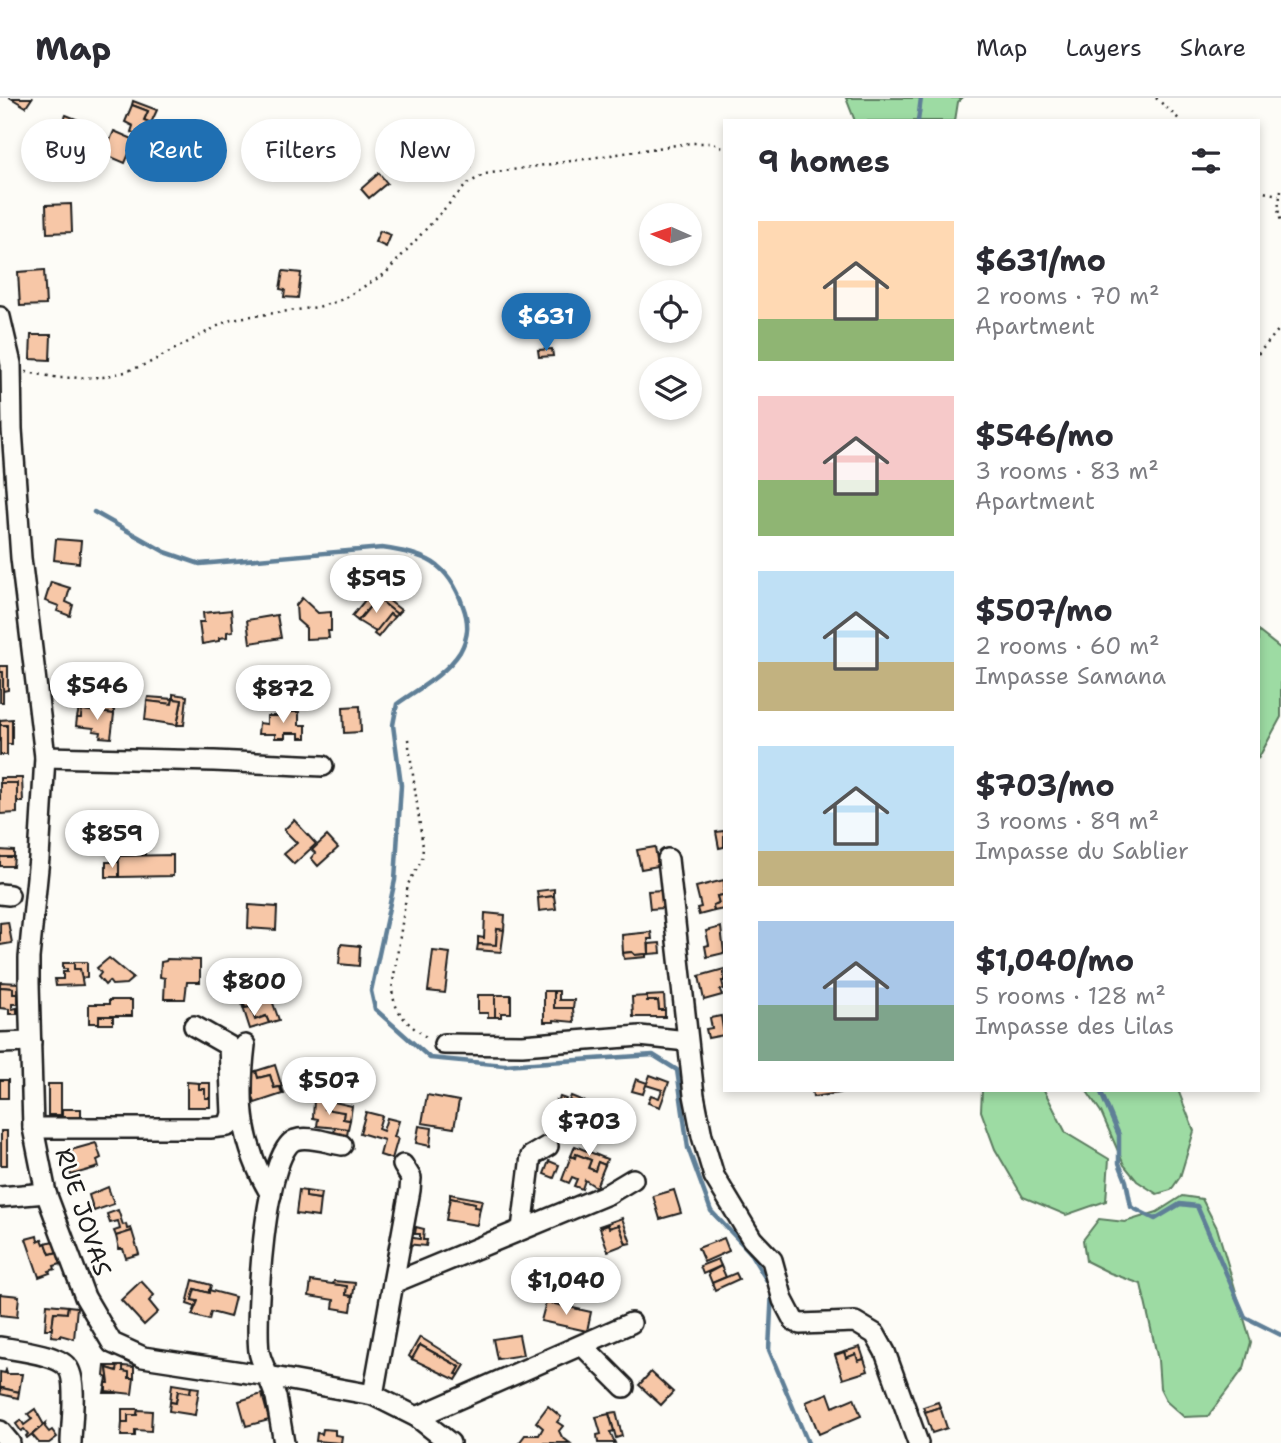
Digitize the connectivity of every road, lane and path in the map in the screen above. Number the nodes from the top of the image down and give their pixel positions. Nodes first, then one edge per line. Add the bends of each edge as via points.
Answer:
1 (1156, 98) edge
2 (1179, 119) edge
3 (723, 148) edge
4 (1281, 190) edge
5 (1260, 191) edge
6 (1279, 195) junction
7 (1281, 222) edge
8 (0, 317) edge
9 (1281, 327) edge
10 (1260, 352) edge
11 (11, 364) junction
12 (6, 429) edge
13 (408, 738) dead end
14 (45, 757) junction
15 (323, 766) dead end
16 (668, 859) dead end
17 (194, 1026) dead end
18 (687, 1041) junction
19 (31, 1042) junction
20 (0, 1043) edge
21 (444, 1044) joint
22 (245, 1045) dead end
23 (33, 1128) junction
24 (342, 1145) dead end
25 (548, 1146) dead end
26 (403, 1165) dead end
27 (634, 1179) dead end
28 (46, 1193) junction
29 (271, 1195) junction
30 (0, 1198) edge
31 (522, 1229) junction
32 (393, 1283) junction
33 (631, 1323) dead end
34 (583, 1346) junction
35 (0, 1347) edge
36 (268, 1376) junction
37 (624, 1387) dead end
38 (373, 1395) junction
39 (418, 1417) junction
40 (0, 1431) edge
41 (10, 1443) edge
42 (71, 1443) edge
43 (284, 1443) edge
44 (450, 1443) edge
45 (918, 1443) edge

1 - 2 path
3 - 11 path via 713,143 690,143 485,174 461,190 385,274 341,300 231,319 125,373 60,378 35,375
4 - 6 path
5 - 6 path
6 - 7 path
8 - 11 street, RUE JOVAS
9 - 10 path
11 - 12 street, RUE JOVAS
12 - 14 street, RUE JOVAS
13 - 21 path via 424,847 408,884 393,1003 410,1026
14 - 15 street
14 - 19 street, RUE JOVAS via 29,958
16 - 18 street
17 - 23 street via 229,1046 232,1114 228,1126
18 - 21 street via 640,1037 522,1045
18 - 45 street via 702,1136 714,1176 752,1239 772,1260 794,1321 855,1322 875,1334
19 - 20 street
19 - 23 street, RUE JOVAS
22 - 29 street via 243,1123 255,1166
23 - 28 street, RUE JOVAS
24 - 29 street via 294,1140 278,1161
25 - 31 street via 531,1156
26 - 32 street via 411,1178 410,1190
27 - 31 street
28 - 30 street
28 - 36 street, RUE JOVAS via 85,1297 111,1343 143,1356
29 - 36 street via 257,1324 259,1354
31 - 32 street
32 - 38 street
33 - 34 street
34 - 37 street
34 - 39 street
35 - 42 street via 56,1359 69,1369
36 - 38 street, RUE JOVAS
36 - 43 street
38 - 39 street, RUE JOVAS
39 - 44 street, RUE JOVAS
40 - 41 street

